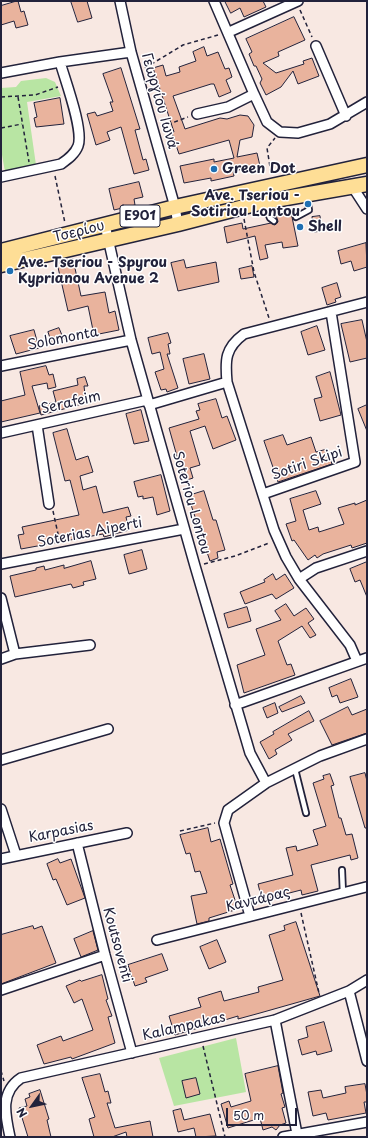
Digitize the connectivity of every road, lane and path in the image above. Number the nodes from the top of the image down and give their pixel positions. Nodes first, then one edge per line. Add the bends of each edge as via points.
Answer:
1 (120, 1) edge
2 (214, 1) edge
3 (297, 1) edge
4 (279, 4) edge
5 (229, 32) junction
6 (316, 46) joint
7 (131, 52) junction
8 (60, 62) junction
9 (1, 73) edge
10 (137, 73) junction
11 (58, 87) dead end
12 (254, 94) junction
13 (1, 97) edge
14 (18, 97) junction
15 (367, 102) edge
16 (197, 114) joint
17 (346, 116) junction
18 (22, 124) junction
19 (1, 128) edge
20 (153, 130) junction
21 (280, 132) junction
22 (29, 162) dead end
23 (367, 165) edge
24 (53, 166) junction
25 (1, 177) edge
26 (367, 184) edge
27 (274, 185) junction
28 (352, 186) junction
29 (307, 195) junction
30 (264, 202) junction
31 (366, 205) edge
32 (174, 207) junction
33 (242, 208) junction
34 (296, 217) dead end
35 (274, 221) dead end
36 (178, 224) junction
37 (105, 225) junction
38 (68, 234) junction
39 (109, 240) junction
40 (1, 251) edge
41 (1, 265) edge
42 (367, 302) edge
43 (330, 312) junction
44 (271, 326) junction
45 (131, 340) junction
46 (1, 366) edge
47 (227, 382) junction
48 (148, 403) junction
49 (37, 426) junction
50 (1, 433) edge
51 (263, 494) junction
52 (48, 504) joint
53 (184, 529) junction
54 (278, 540) junction
55 (367, 551) edge
56 (62, 552) junction
57 (1, 564) edge
58 (195, 566) junction
59 (300, 579) junction
60 (1, 598) edge
61 (90, 645) dead end
62 (15, 654) junction
63 (367, 658) edge
64 (1, 659) edge
65 (357, 661) junction
66 (235, 705) junction
67 (108, 730) dead end
68 (367, 738) edge
69 (1, 760) edge
70 (295, 769) junction
71 (266, 783) junction
72 (1, 809) edge
73 (306, 813) dead end
74 (224, 821) junction
75 (180, 831) dead end
76 (127, 833) dead end
77 (77, 844) junction
78 (16, 855) junction
79 (1, 859) edge
80 (342, 870) dead end
81 (366, 887) dead end
82 (343, 894) junction
83 (299, 905) junction
84 (250, 916) junction
85 (157, 940) dead end
86 (104, 955) junction
87 (367, 980) edge
88 (1, 990) edge
89 (349, 991) junction
90 (321, 1002) junction
91 (276, 1020) junction
92 (201, 1037) junction
93 (132, 1053) junction
94 (367, 1061) edge
95 (367, 1122) edge
96 (297, 1134) junction
97 (10, 1137) edge
98 (225, 1137) edge
99 (283, 1137) edge

1 - 7 street, Γεωργίου Ιωνά
2 - 5 street
3 - 4 street
3 - 6 path
4 - 5 street
5 - 10 path via 183,45
5 - 12 street
6 - 17 street
7 - 8 street
7 - 10 street, Γεωργίου Ιωνά
8 - 9 street
8 - 24 street via 80,138 78,146 68,159
10 - 20 street, Γεωργίου Ιωνά
11 - 14 path via 35,95
12 - 16 street via 228,107
12 - 21 street via 268,122
13 - 14 path
14 - 18 path
15 - 17 street
16 - 20 path
17 - 21 street via 330,124 298,133
18 - 19 path
18 - 22 path
20 - 32 street, Γεωργίου Ιωνά
21 - 27 path via 267,148
23 - 27 main road, Τσερίου / E901
24 - 25 street
24 - 38 path
26 - 28 main road, Τσερίου / E901
27 - 32 main road, Τσερίου / E901
28 - 29 main road, Τσερίου / E901
28 - 31 street
29 - 30 main road, Τσερίου / E901
29 - 34 lane via 309,210
30 - 33 main road, Τσερίου / E901
30 - 35 lane via 270,218
32 - 36 street, Γεωργίου Ιωνά
32 - 37 main road, Τσερίου / E901
33 - 36 main road, Τσερίου / E901
33 - 44 path via 254,272
36 - 39 main road, Τσερίου / E901
37 - 38 main road, Τσερίου / E901
37 - 39 street, Soteriou Lontou
38 - 40 main road, Τσερίου / E901
39 - 41 main road, Τσερίου / E901
39 - 45 street, Soteriou Lontou
42 - 43 street
43 - 44 street
43 - 51 street, Sotiri Skipi via 355,462
44 - 47 street via 244,334 234,341 228,351
45 - 46 street, Solomonta
45 - 48 street, Soteriou Lontou
47 - 48 street, Serafeim
47 - 51 street
48 - 49 street, Serafeim
48 - 53 street, Soteriou Lontou
49 - 50 street, Serafeim
49 - 52 street
51 - 54 street, Sotiri Skipi
52 - 56 path via 54,514
53 - 56 street, Soterias Aiperti
53 - 58 street, Soteriou Lontou
54 - 58 path via 235,556
54 - 59 street, Sotiri Skipi
55 - 59 street via 316,568
56 - 57 street, Soterias Aiperti
58 - 66 street, Soteriou Lontou
59 - 65 street, Sotiri Skipi via 350,645
60 - 62 street
61 - 62 street
62 - 64 street
63 - 65 street
65 - 66 street
66 - 71 street, Soteriou Lontou via 250,753
67 - 69 street
68 - 70 street via 320,756
70 - 71 street
70 - 73 lane
71 - 74 street via 228,810
72 - 78 street
74 - 75 path
74 - 84 street
76 - 77 street, Karpasias
77 - 78 street, Karpasias
77 - 86 street, Koutsoventi
78 - 79 street, Karpasias
80 - 82 lane
81 - 82 street, Καντάρας
82 - 83 street, Καντάρας
83 - 84 street, Καντάρας
83 - 90 path
84 - 85 street, Καντάρας
86 - 88 street
86 - 93 street, Koutsoventi
87 - 89 street, Kalampakas
89 - 90 street, Kalampakas
89 - 94 street
90 - 91 street, Kalampakas
91 - 92 street, Kalampakas
91 - 96 street
92 - 93 street, Kalampakas
92 - 98 path
93 - 97 street, Kalampakas via 31,1074 12,1083 7,1091 5,1105
95 - 96 street
96 - 99 street

